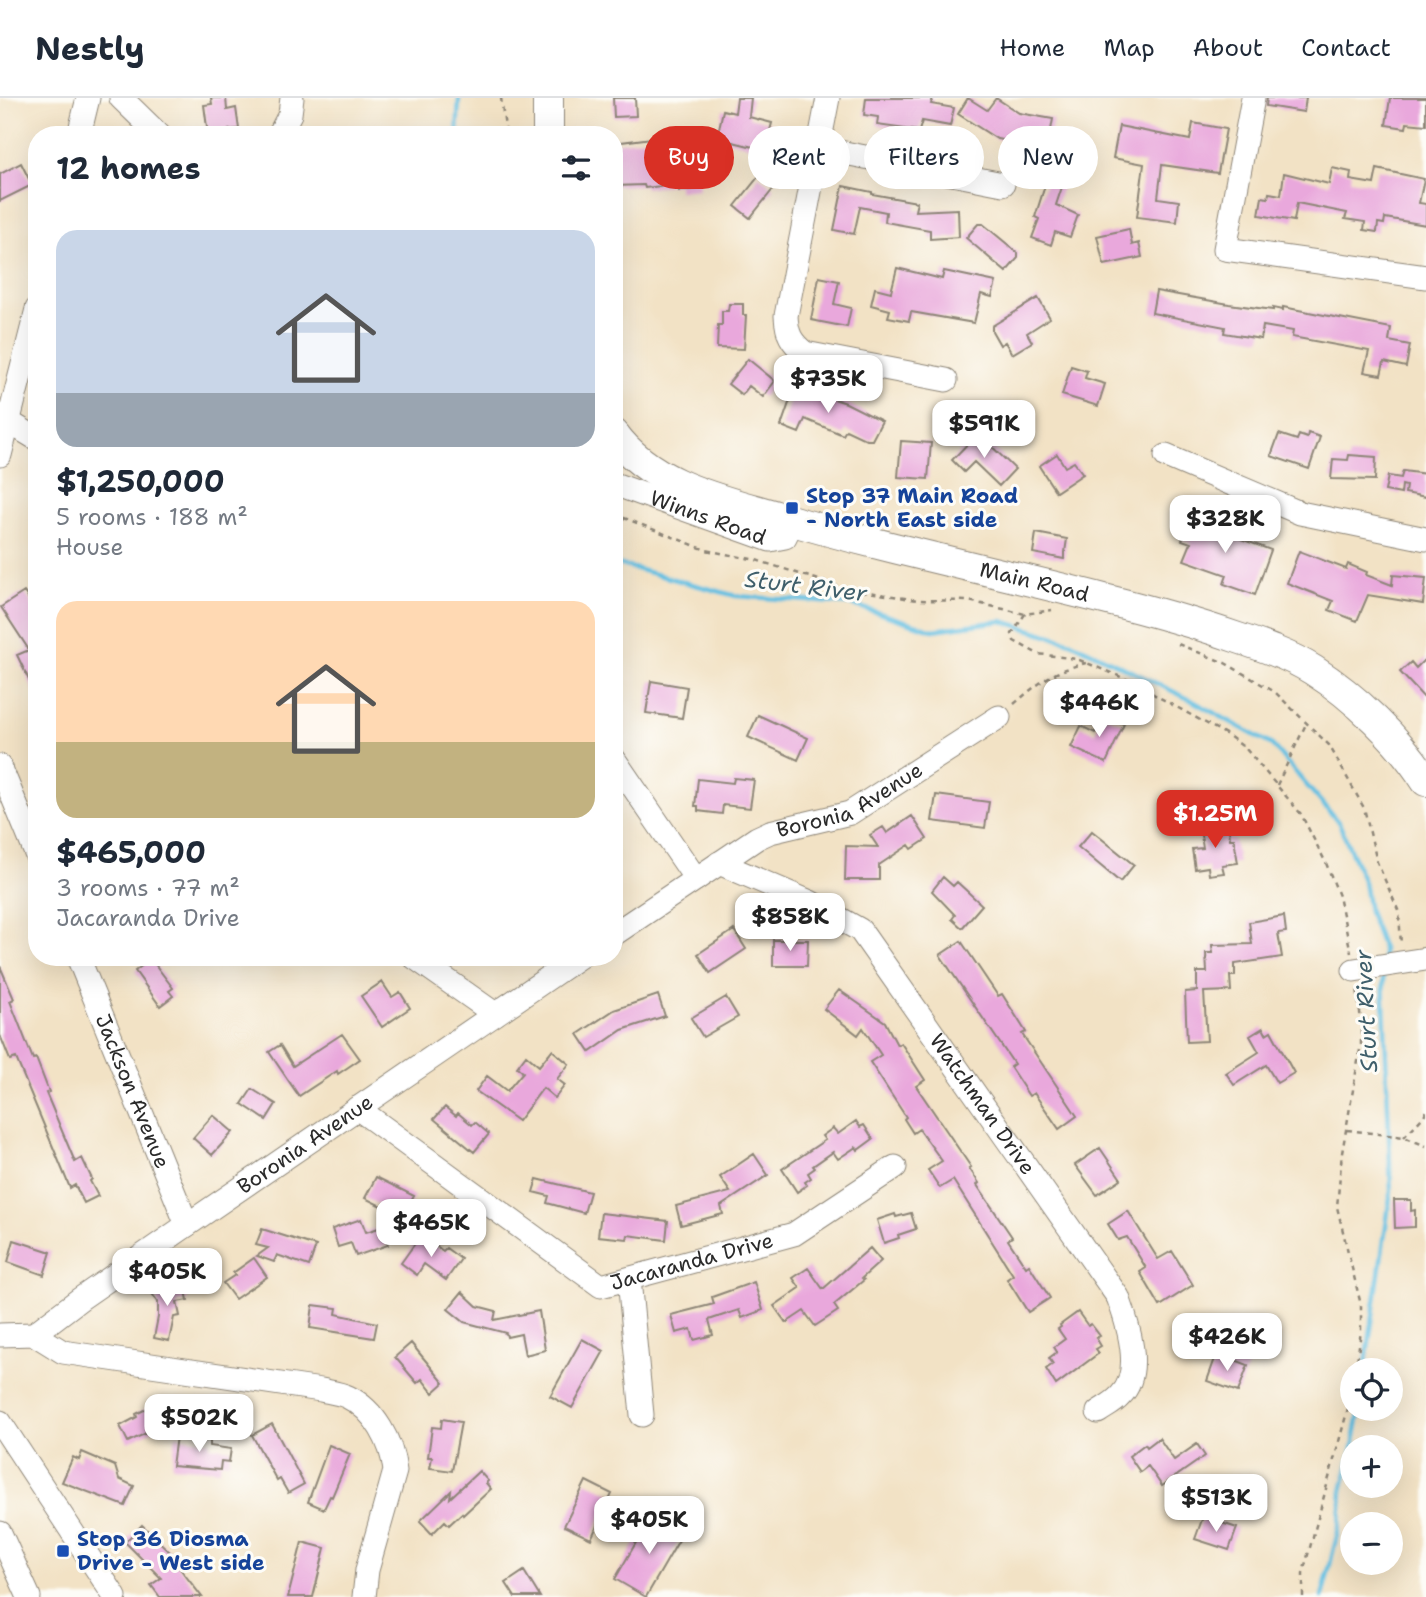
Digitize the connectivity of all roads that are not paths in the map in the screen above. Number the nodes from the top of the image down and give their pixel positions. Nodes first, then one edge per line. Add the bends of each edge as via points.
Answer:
1 (88, 98) edge
2 (121, 98) edge
3 (292, 98) edge
4 (548, 98) edge
5 (828, 98) edge
6 (1253, 98) edge
7 (81, 126) edge
8 (150, 126) edge
9 (284, 126) edge
10 (548, 126) edge
11 (823, 126) edge
12 (850, 154) edge
13 (998, 183) edge
14 (811, 189) edge
15 (1426, 277) edge
16 (28, 345) edge
17 (946, 380) dead end
18 (9, 422) junction
19 (28, 434) edge
20 (623, 445) edge
21 (0, 455) edge
22 (1166, 456) dead end
23 (623, 487) edge
24 (793, 521) junction
25 (1426, 539) edge
26 (999, 718) road end
27 (0, 766) edge
28 (623, 772) edge
29 (1426, 781) edge
30 (28, 834) edge
31 (719, 863) junction
32 (696, 879) junction
33 (623, 928) edge
34 (1426, 958) edge
35 (82, 966) edge
36 (427, 966) edge
37 (566, 966) edge
38 (1364, 968) road end
39 (495, 1014) junction
40 (357, 1108) junction
41 (895, 1167) dead end
42 (187, 1225) junction
43 (629, 1279) junction
44 (34, 1334) junction
45 (0, 1335) edge
46 (1098, 1412) dead end
47 (642, 1415) dead end
48 (0, 1422) edge
49 (0, 1533) edge
50 (29, 1597) edge
51 (115, 1597) edge
52 (364, 1597) edge

1 - 7 street
2 - 8 street
3 - 9 street
4 - 10 main road
5 - 11 street
6 - 15 street via 1225,249
12 - 13 street
14 - 17 street via 786,316 793,343 805,353
16 - 18 street
18 - 19 street
18 - 21 street
20 - 24 main road, Main Road via 655,471 701,493
22 - 25 street via 1300,513
23 - 24 street, Winns Road via 770,540 785,537
24 - 29 main road, Main Road via 1179,618 1277,652 1313,670 1348,697
26 - 31 street, Boronia Avenue via 850,813 770,832
27 - 30 street
28 - 32 street
31 - 32 street, Boronia Avenue
31 - 46 street, Watchman Drive via 810,901 860,930 1118,1297 1133,1348 1129,1380 1121,1396
32 - 33 street, Boronia Avenue
34 - 38 street
35 - 42 street, Jackson Avenue
36 - 39 street
37 - 39 street, Boronia Avenue
39 - 40 street, Boronia Avenue
40 - 42 street, Boronia Avenue
40 - 43 street, Jacaranda Drive via 601,1286
41 - 43 street, Jacaranda Drive via 794,1234
42 - 44 street, Boronia Avenue
43 - 47 street
44 - 45 street
44 - 52 street via 63,1352 345,1395 358,1403 383,1434 395,1471 367,1570
48 - 51 street
49 - 50 street

